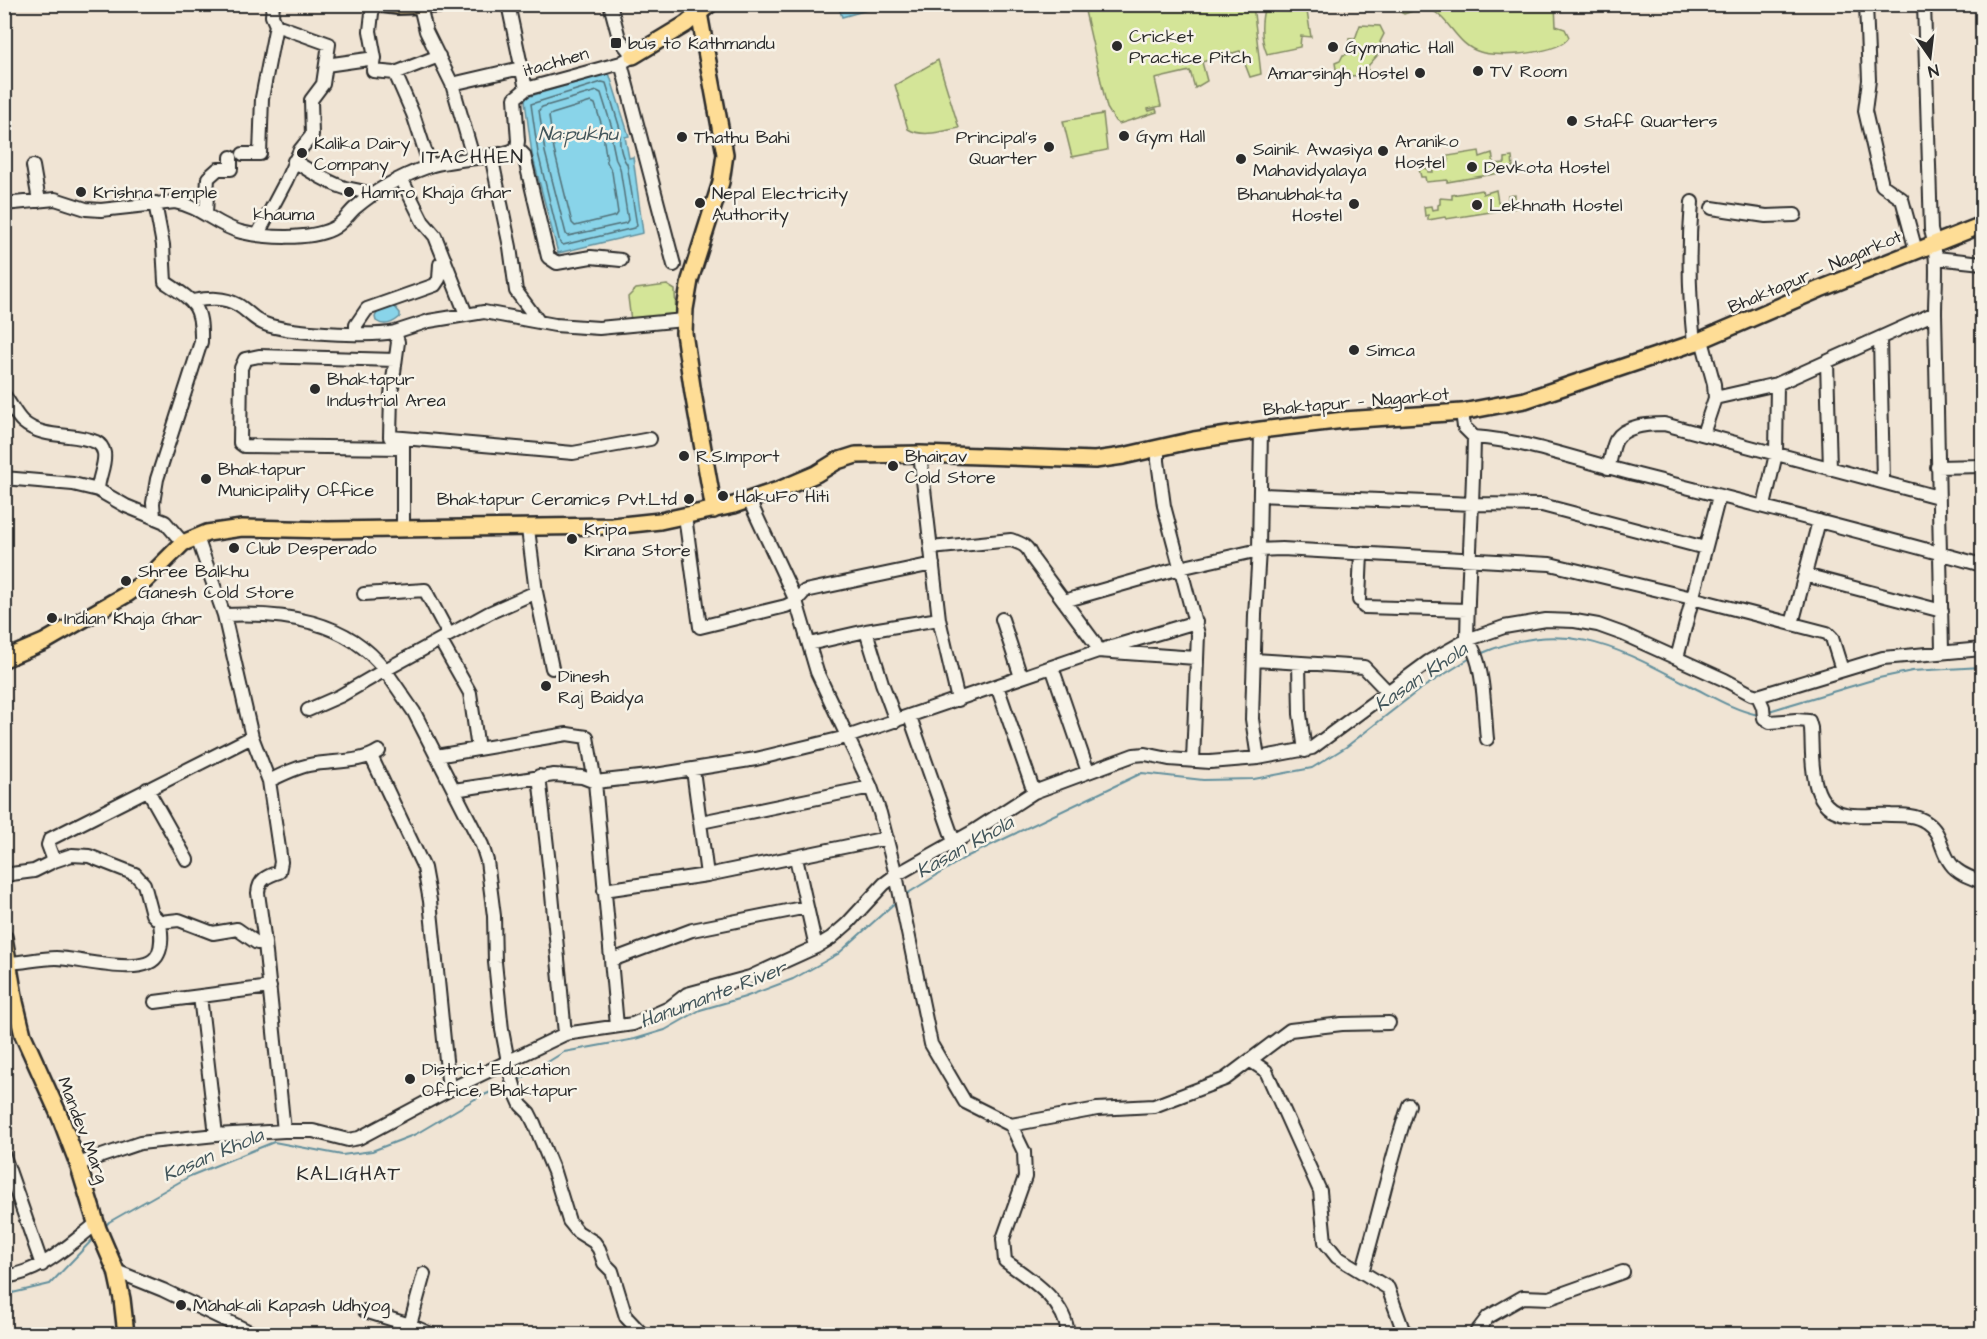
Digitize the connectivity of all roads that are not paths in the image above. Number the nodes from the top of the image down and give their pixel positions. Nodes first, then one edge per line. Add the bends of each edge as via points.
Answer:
1 (273, 4) edge
2 (373, 4) edge
3 (381, 4) edge
4 (453, 4) edge
5 (508, 4) edge
6 (610, 4) edge
7 (1866, 4) edge
8 (1924, 4) edge
9 (398, 5) edge
10 (420, 6) junction
11 (704, 9) edge
12 (276, 25) junction
13 (439, 56) junction
14 (375, 57) junction
15 (627, 59) junction
16 (326, 65) junction
17 (520, 68) junction
18 (395, 73) junction
19 (452, 84) junction
20 (526, 89) junction
21 (517, 148) junction
22 (491, 155) junction
23 (474, 157) junction
24 (294, 162) junction
25 (33, 166) dead end
26 (430, 166) junction
27 (401, 178) junction
28 (373, 195) junction
29 (39, 201) junction
30 (1692, 202) dead end
31 (155, 203) junction
32 (4, 204) edge
33 (1712, 208) dead end
34 (206, 213) junction
35 (1795, 215) dead end
36 (1983, 225) edge
37 (258, 234) junction
38 (1916, 251) junction
39 (1936, 251) junction
40 (445, 260) junction
41 (621, 260) dead end
42 (1983, 263) edge
43 (674, 265) dead end
44 (193, 301) junction
45 (1935, 313) junction
46 (466, 314) junction
47 (684, 320) junction
48 (538, 322) junction
49 (395, 332) junction
50 (356, 333) junction
51 (1880, 338) junction
52 (1698, 342) junction
53 (395, 360) junction
54 (1827, 362) junction
55 (1777, 384) junction
56 (4, 395) edge
57 (1715, 398) junction
58 (1462, 411) junction
59 (1261, 430) junction
60 (1703, 434) junction
61 (1474, 437) junction
62 (650, 438) dead end
63 (403, 443) junction
64 (1158, 447) junction
65 (920, 454) junction
66 (1776, 454) junction
67 (1983, 466) edge
68 (1937, 467) junction
69 (1608, 468) junction
70 (1830, 469) junction
71 (4, 478) edge
72 (1882, 481) junction
73 (98, 490) junction
74 (1260, 495) junction
75 (1719, 496) junction
76 (1938, 497) junction
77 (749, 500) junction
78 (1473, 504) junction
79 (1764, 506) junction
80 (714, 510) junction
81 (685, 516) junction
82 (154, 517) junction
83 (1819, 521) junction
84 (528, 529) junction
85 (403, 530) junction
86 (197, 537) junction
87 (183, 543) junction
88 (931, 548) junction
89 (1705, 548) junction
90 (1259, 550) junction
91 (1360, 553) junction
92 (1939, 553) junction
93 (1468, 558) junction
94 (933, 564) junction
95 (1983, 565) edge
96 (1180, 568) junction
97 (1805, 575) junction
98 (536, 592) junction
99 (364, 594) dead end
100 (1692, 598) junction
101 (796, 601) junction
102 (1064, 601) junction
103 (1467, 610) junction
104 (1942, 611) junction
105 (224, 615) junction
106 (939, 619) junction
107 (1002, 619) dead end
108 (1196, 622) junction
109 (1792, 624) junction
110 (866, 631) junction
111 (444, 637) junction
112 (809, 644) junction
113 (1470, 644) junction
114 (1983, 650) edge
115 (1098, 651) junction
116 (1942, 651) junction
117 (1196, 658) junction
118 (1677, 658) junction
119 (4, 659) edge
120 (1254, 660) junction
121 (1299, 663) junction
122 (1052, 667) junction
123 (552, 668) dead end
124 (385, 670) junction
125 (1842, 670) junction
126 (1021, 677) junction
127 (997, 686) junction
128 (1389, 693) junction
129 (958, 700) junction
130 (1762, 707) junction
131 (308, 710) dead end
132 (910, 717) junction
133 (896, 721) junction
134 (252, 737) junction
135 (848, 737) junction
136 (1487, 739) dead end
137 (478, 749) junction
138 (1305, 751) junction
139 (436, 756) junction
140 (1258, 758) junction
141 (1193, 761) junction
142 (693, 770) junction
143 (1088, 772) junction
144 (538, 776) junction
145 (269, 781) junction
146 (596, 782) junction
147 (871, 787) junction
148 (147, 789) junction
149 (453, 790) junction
150 (1034, 792) junction
151 (701, 822) junction
152 (887, 838) junction
153 (954, 842) junction
154 (796, 858) junction
155 (187, 860) dead end
156 (54, 861) junction
157 (896, 874) junction
158 (707, 875) junction
159 (4, 877) edge
160 (1983, 882) edge
161 (604, 890) junction
162 (807, 907) junction
163 (160, 922) junction
164 (4, 938) edge
165 (265, 943) junction
166 (816, 947) junction
167 (612, 960) junction
168 (10, 963) junction
169 (270, 987) junction
170 (200, 996) junction
171 (155, 1002) dead end
172 (10, 1003) edge
173 (1389, 1023) dead end
174 (617, 1026) junction
175 (565, 1034) junction
176 (1251, 1061) junction
177 (509, 1067) junction
178 (449, 1090) junction
179 (1409, 1105) dead end
180 (1011, 1125) junction
181 (284, 1131) junction
182 (216, 1135) junction
183 (4, 1156) edge
184 (78, 1164) junction
185 (97, 1227) junction
186 (42, 1265) junction
187 (116, 1271) junction
188 (1362, 1272) junction
189 (1623, 1272) dead end
190 (424, 1274) dead end
191 (4, 1277) edge
192 (365, 1311) dead end
193 (410, 1325) junction
194 (126, 1335) edge
195 (254, 1335) edge
196 (430, 1335) edge
197 (642, 1335) edge
198 (1068, 1335) edge
199 (1409, 1335) edge
200 (1475, 1335) edge

1 - 12 street
2 - 14 street via 370,31
3 - 9 main road
4 - 10 main road
5 - 17 street
6 - 15 street
7 - 38 street via 1866,120 1881,185 1902,199
8 - 39 street via 1931,230
9 - 10 main road
10 - 13 street via 426,31
11 - 15 main road
11 - 47 main road via 725,154 722,182 690,280
12 - 16 street via 329,44
12 - 34 street via 262,98 260,154 237,155 231,169 218,170 208,178
13 - 18 street
13 - 19 street
14 - 16 street
14 - 18 street via 373,71
15 - 20 street, itachhen
15 - 43 street
16 - 24 street via 323,84 311,100 312,135
17 - 19 street
17 - 20 street
18 - 26 street
19 - 23 street
20 - 21 street, itachhen via 515,98
21 - 22 street
21 - 41 street via 524,155 548,257 558,263 591,257
22 - 23 street
22 - 48 street via 516,291
23 - 26 street
24 - 28 street via 346,188
24 - 37 street
25 - 29 street
26 - 27 street
27 - 28 street
27 - 40 street
28 - 37 street, khauma via 332,230 303,236
29 - 31 street, khauma via 55,199 86,209
29 - 32 street, khauma
30 - 52 street via 1689,286
31 - 34 street, khauma via 186,203
31 - 44 street via 165,282
33 - 35 street via 1766,216
34 - 37 street, khauma via 241,232
36 - 39 main road, Bhaktapur — Nagarkot
38 - 39 main road, Bhaktapur — Nagarkot
38 - 52 main road, Bhaktapur — Nagarkot
39 - 42 street
39 - 45 street
40 - 46 street
40 - 50 street via 440,264 435,285 367,309 356,325
44 - 50 street via 226,301 266,324 281,328
44 - 82 street via 202,321 201,342 157,479
45 - 51 street
45 - 68 street
46 - 48 street via 493,313
46 - 49 street
47 - 48 street via 599,328
47 - 80 main road
49 - 50 street
49 - 53 street
51 - 54 street
51 - 72 street
52 - 57 street via 1714,384
52 - 58 main road, Bhaktapur — Nagarkot via 1526,400
53 - 63 street via 390,437
53 - 63 street via 259,356 245,359 241,368 240,443 244,447
54 - 55 street
54 - 70 street
55 - 57 street
55 - 66 street
56 - 73 street via 22,422 34,429 94,441 101,446 105,454
57 - 60 street
58 - 59 main road, Bhaktapur — Nagarkot
58 - 61 street via 1464,427
59 - 64 main road, Bhaktapur — Nagarkot
59 - 74 street
60 - 66 street
60 - 69 street via 1664,424 1640,426 1616,440
61 - 69 street via 1499,439
61 - 78 street
62 - 63 street via 573,453
63 - 85 street
64 - 65 main road, Bhaktapur — Nagarkot via 1095,460
64 - 96 street via 1164,506
65 - 77 main road, Bhaktapur — Nagarkot via 849,457
65 - 88 street
66 - 70 street
66 - 79 street
67 - 68 street
68 - 76 street
69 - 75 street
70 - 72 street
71 - 73 street
72 - 76 street
73 - 82 street
74 - 78 street
74 - 90 street
75 - 79 street
75 - 89 street
76 - 92 street
77 - 80 main road, Bhaktapur — Nagarkot
77 - 101 street
78 - 89 street via 1542,505
78 - 93 street
79 - 83 street
80 - 81 main road, Bhaktapur — Nagarkot
81 - 84 main road, Bhaktapur — Nagarkot via 613,526
81 - 101 street via 700,627
82 - 87 street via 165,522
83 - 92 street
83 - 97 street
84 - 85 main road, Bhaktapur — Nagarkot
84 - 98 street
85 - 86 main road, Bhaktapur — Nagarkot via 242,528
86 - 87 main road, Bhaktapur — Nagarkot
86 - 105 street
87 - 119 main road via 127,594 44,642
88 - 94 street
88 - 102 street via 1011,540 1023,544
89 - 100 street
90 - 91 street
90 - 96 street
90 - 120 street
91 - 93 street
91 - 103 street via 1361,603
92 - 95 street
92 - 104 street
93 - 100 street via 1550,564
93 - 103 street
94 - 101 street via 805,591
94 - 106 street
96 - 102 street
96 - 108 street
97 - 104 street
97 - 109 street
98 - 111 street
98 - 123 street
99 - 111 street via 425,590
100 - 109 street
100 - 118 street
101 - 112 street
102 - 115 street
103 - 113 street
104 - 116 street
105 - 124 street via 282,616 323,625 356,642
105 - 134 street
106 - 110 street
106 - 129 street
107 - 126 street
108 - 115 street
108 - 117 street
109 - 125 street via 1830,634
110 - 112 street
110 - 133 street
111 - 124 street
111 - 137 street via 470,693
112 - 135 street via 817,672
113 - 118 street via 1504,627 1559,620 1598,625
113 - 128 street via 1428,662
113 - 136 street via 1478,660
114 - 116 street
115 - 117 street
115 - 122 street
116 - 125 street via 1883,658
117 - 141 street
118 - 130 street via 1751,694
120 - 121 street
120 - 140 street via 1252,719
121 - 128 street via 1364,666
121 - 138 street
122 - 126 street
122 - 143 street
124 - 131 street
124 - 139 street via 414,712
125 - 130 street
126 - 127 street
127 - 129 street
127 - 150 street
128 - 138 street
129 - 132 street
130 - 160 street via 1770,722 1809,721 1815,784 1831,808 1856,816 1911,816 1923,820 1933,826 1951,864 1959,872
132 - 133 street
132 - 153 street
133 - 135 street
134 - 145 street
134 - 148 street
135 - 142 street
135 - 147 street
137 - 139 street
137 - 146 street via 567,734 587,737
138 - 140 street
139 - 149 street
140 - 141 street
141 - 143 street via 1134,755
142 - 146 street
142 - 151 street
143 - 150 street
144 - 146 street via 582,777
144 - 149 street
144 - 175 street
145 - 165 street via 281,862 279,872 265,877 259,885
145 - 178 street via 295,768 375,753 424,868
146 - 161 street
147 - 151 street
147 - 152 street
148 - 155 street
148 - 156 street via 50,838 48,845
149 - 177 street via 487,861
150 - 153 street
151 - 158 street
152 - 154 street
152 - 157 street
153 - 157 street
154 - 158 street
154 - 162 street
156 - 159 street via 34,871
156 - 163 street via 72,855 89,856 135,874 144,884 152,915
157 - 166 street via 848,924
157 - 180 street via 931,1044 965,1102
158 - 161 street
161 - 167 street
162 - 166 street
162 - 167 street via 692,930
163 - 165 street via 179,920 213,933 237,929 257,944
163 - 168 street via 158,956 148,963 115,966 56,958
164 - 168 main road, Mandev Marg
165 - 169 street
166 - 174 street via 750,977 687,994 643,1020
167 - 174 street
168 - 172 main road, Mandev Marg
169 - 170 street
169 - 181 street
170 - 171 street
170 - 182 street
172 - 184 main road, Mandev Marg
173 - 176 street via 1290,1030
174 - 175 street
175 - 177 street
176 - 180 street via 1225,1079 1154,1106 1097,1108
176 - 188 street via 1266,1071 1320,1191 1325,1242 1337,1257
177 - 178 street
177 - 197 street via 521,1104 534,1123 554,1172 569,1221 599,1249 612,1271 626,1317
178 - 181 street via 359,1138 348,1140 313,1131
179 - 188 street
180 - 198 street via 1024,1152 1025,1177 1003,1239 1005,1261 1052,1300 1067,1323
181 - 182 street
182 - 184 street via 140,1143
183 - 186 street
184 - 185 main road, Mandev Marg
185 - 186 street
185 - 187 main road, Mandev Marg
186 - 191 street
187 - 194 main road, Mandev Marg
187 - 195 street
188 - 199 street via 1388,1288 1403,1330
189 - 200 street via 1550,1298 1523,1297 1488,1317
190 - 193 street
192 - 193 street
193 - 196 street

